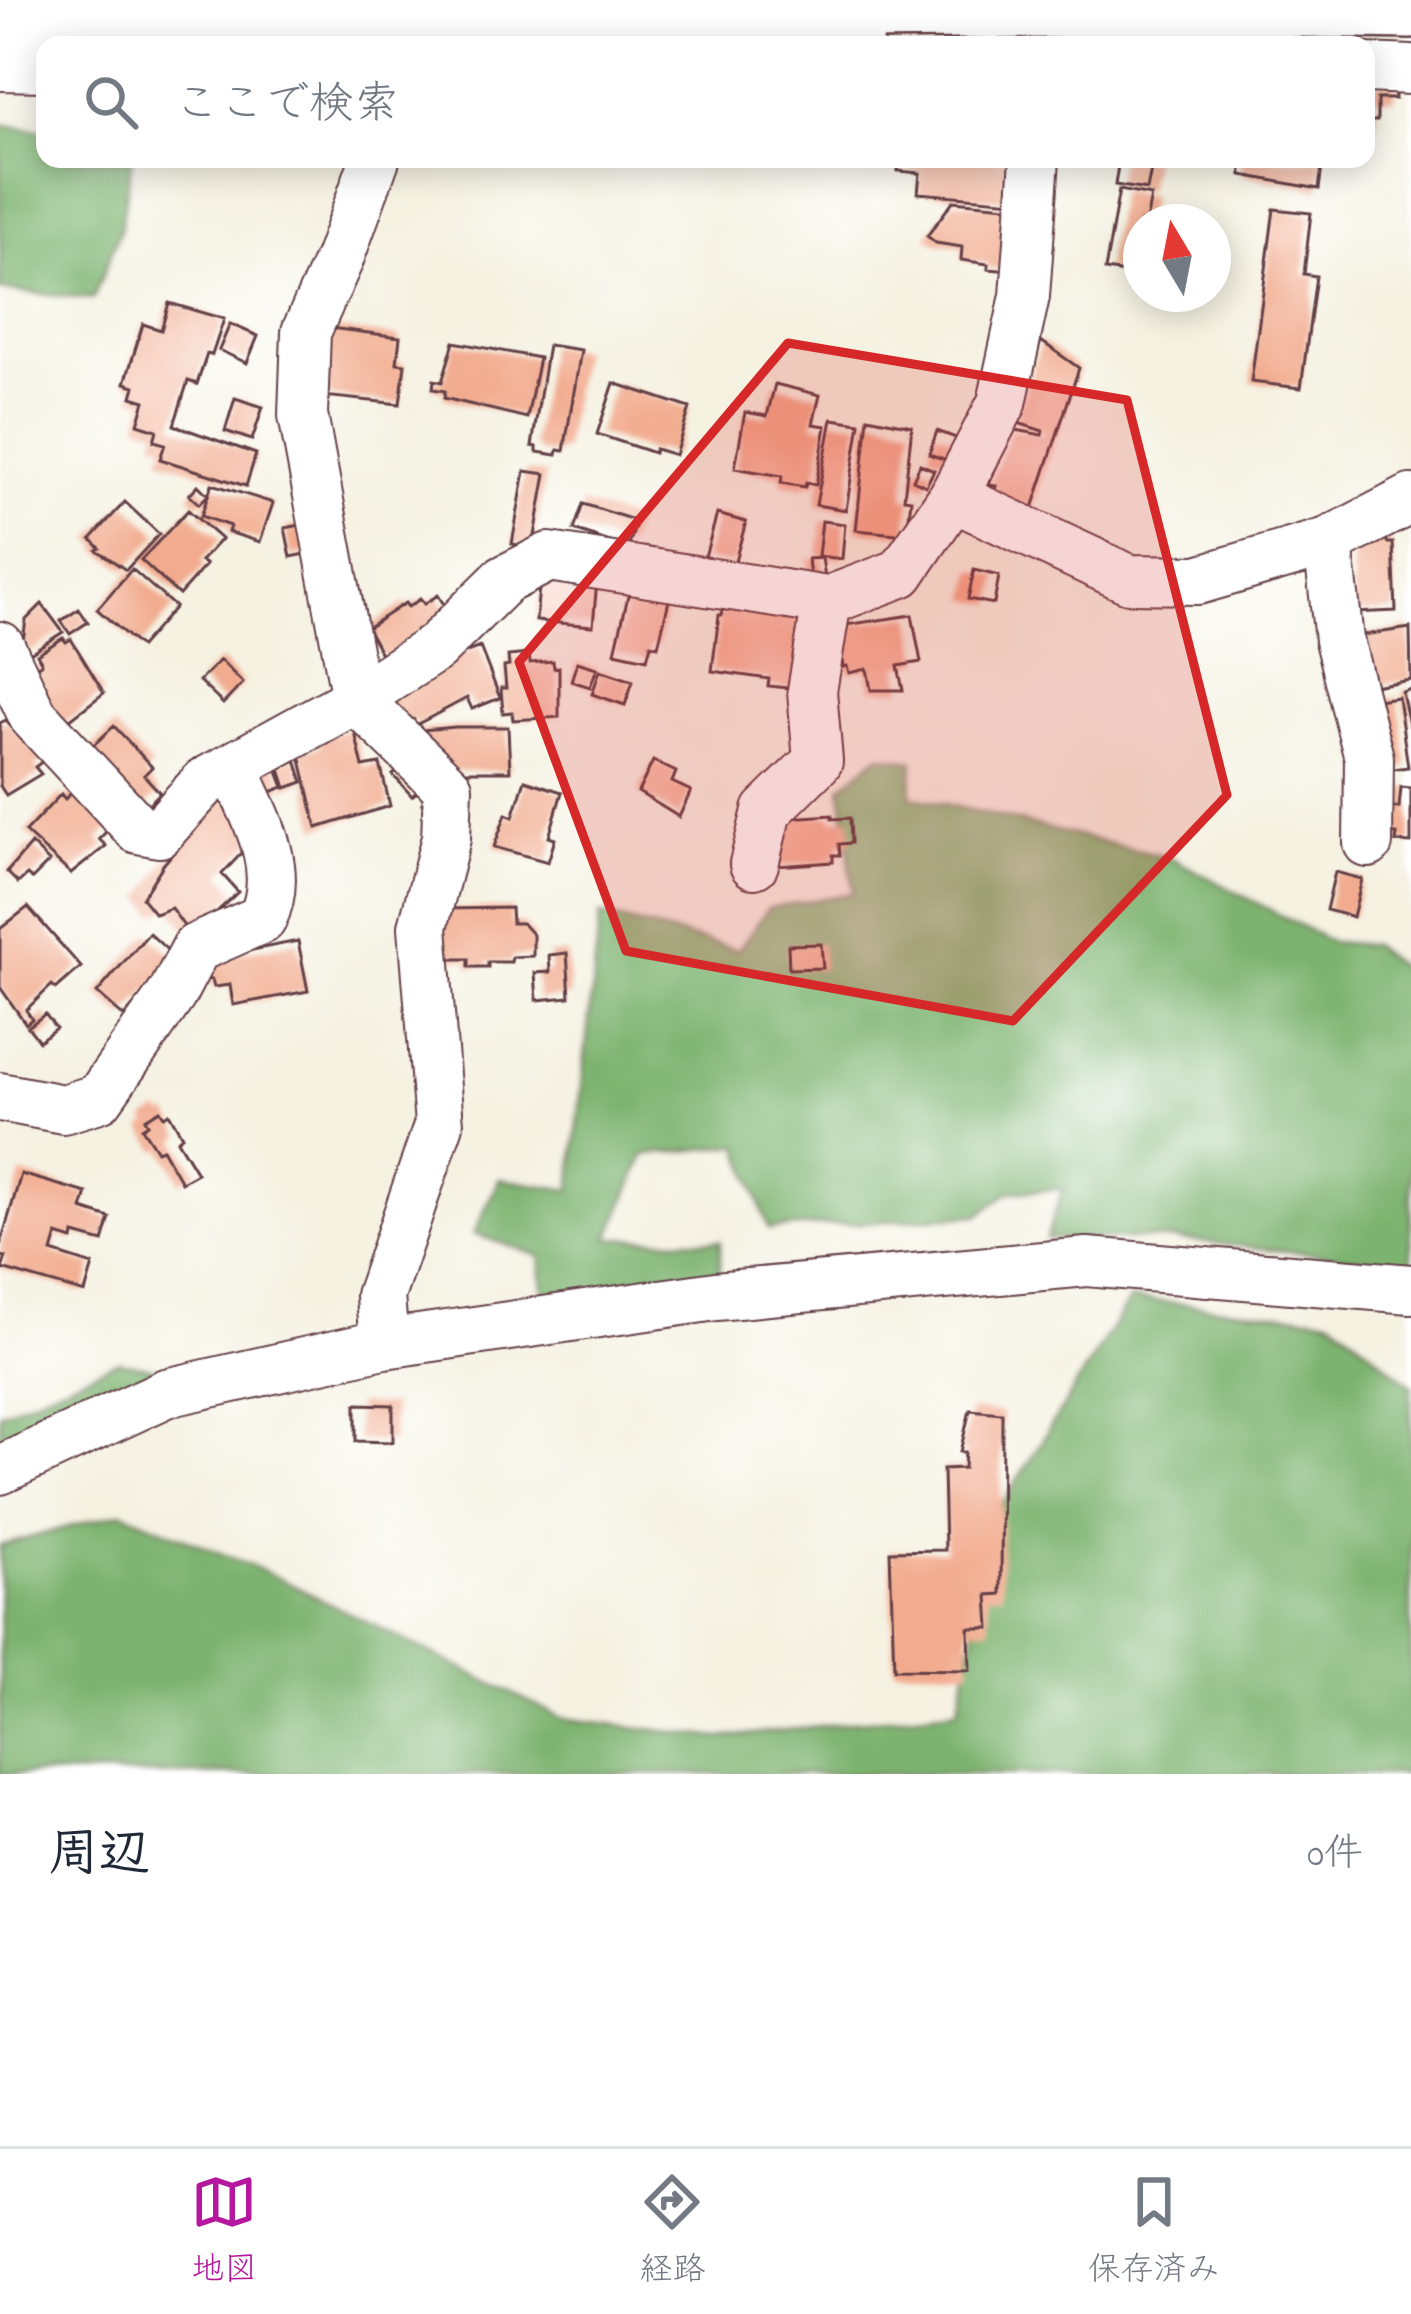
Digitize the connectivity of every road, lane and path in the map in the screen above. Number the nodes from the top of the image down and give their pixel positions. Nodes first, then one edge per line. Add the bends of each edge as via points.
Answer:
1 (1237, 4) junction
2 (1411, 7) edge
3 (652, 11) junction
4 (0, 12) edge
5 (548, 36) edge
6 (761, 36) edge
7 (1158, 36) edge
8 (0, 65) edge
9 (36, 67) edge
10 (1375, 68) edge
11 (1411, 70) edge
12 (372, 168) edge
13 (1034, 168) edge
14 (953, 497) junction
15 (1411, 499) edge
16 (1328, 542) junction
17 (827, 601) junction
18 (0, 646) edge
19 (356, 699) junction
20 (10, 700) edge
21 (233, 767) junction
22 (1369, 843) dead end
23 (754, 864) dead end
24 (0, 1097) edge
25 (1411, 1289) edge
26 (384, 1344) junction
27 (0, 1470) edge

1 - 2 main road
1 - 3 main road
1 - 7 street via 1221,25
3 - 4 main road
3 - 5 street
3 - 6 street
8 - 9 street
10 - 11 street
12 - 19 street via 306,332 304,374 308,452
13 - 14 street via 1024,296 1002,403
14 - 16 street via 1129,579 1198,580
14 - 17 street via 902,573
15 - 16 street
16 - 22 street via 1339,640 1370,758
17 - 19 street via 548,556 504,580 434,648
17 - 23 street via 812,691 818,761 767,811
18 - 20 street
19 - 21 street
19 - 26 street via 448,788 446,838 423,927 440,1124 380,1296
20 - 21 street via 138,829 159,832 205,782
21 - 24 street via 267,844 273,897 262,920 196,948 100,1098 63,1109
25 - 26 street via 1087,1262 716,1296
26 - 27 street via 166,1393

